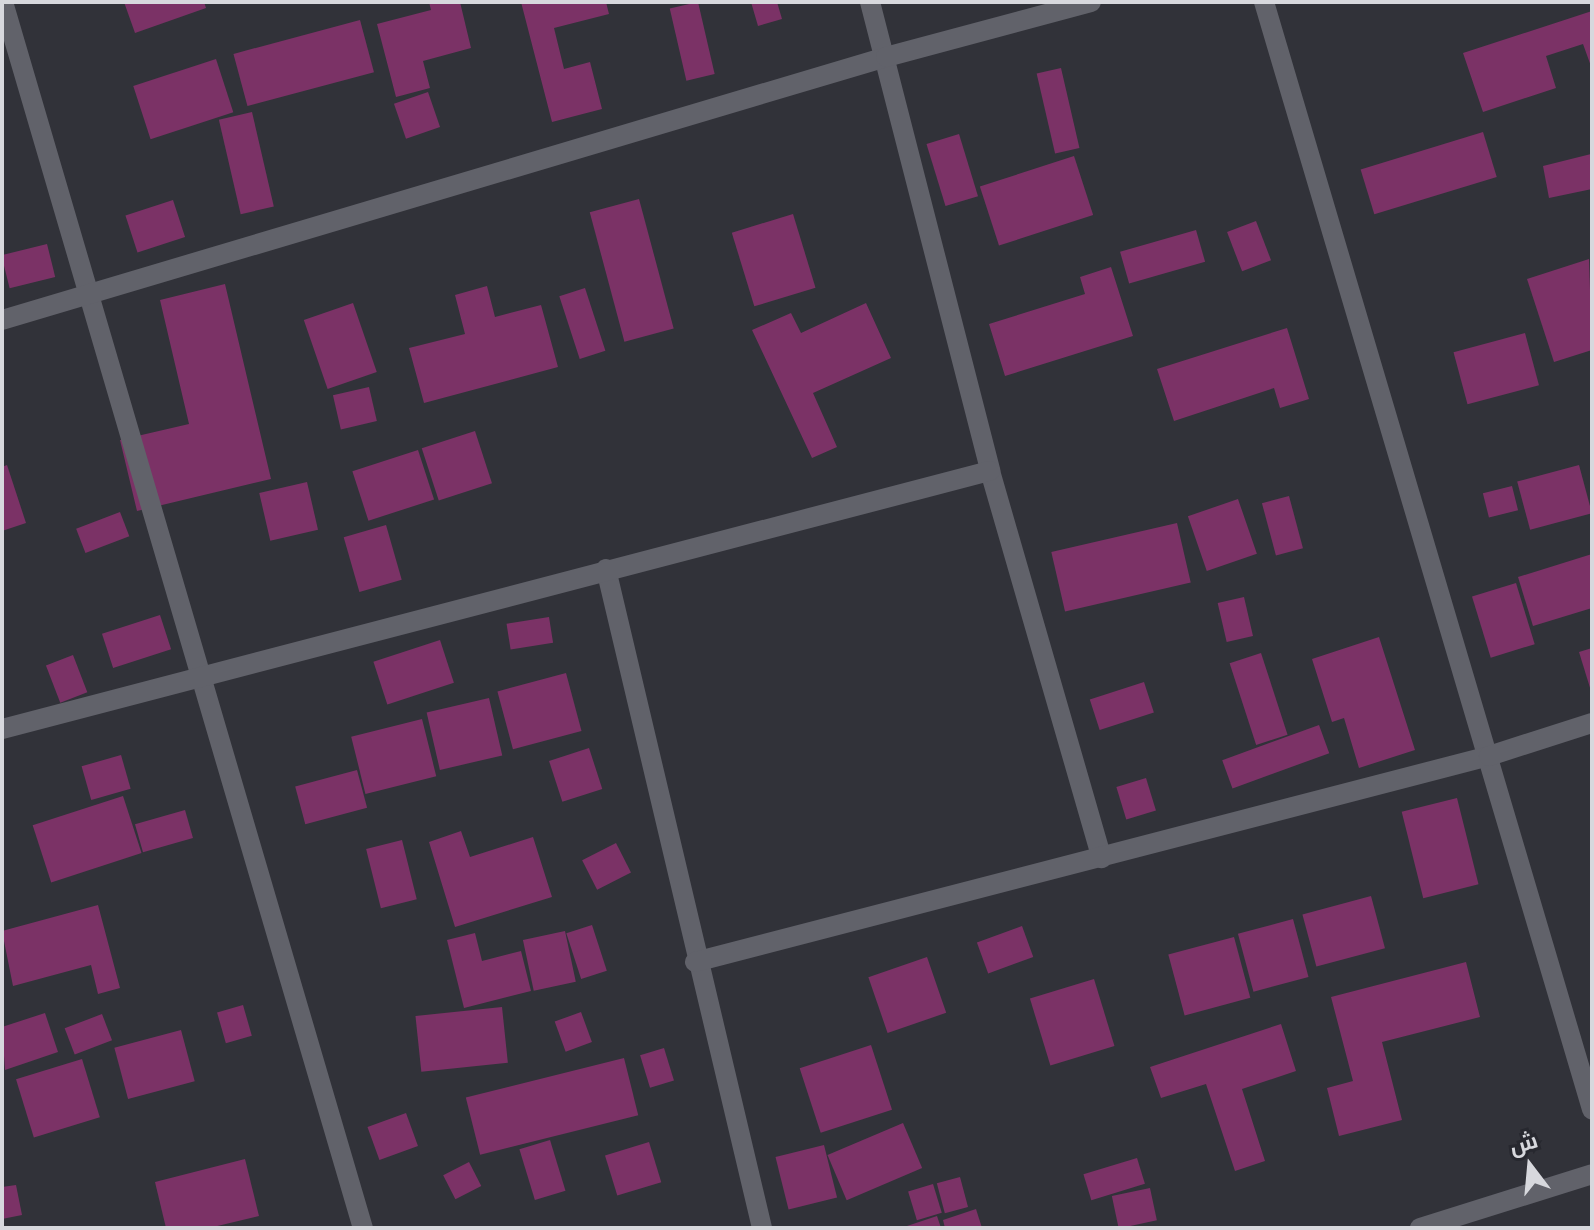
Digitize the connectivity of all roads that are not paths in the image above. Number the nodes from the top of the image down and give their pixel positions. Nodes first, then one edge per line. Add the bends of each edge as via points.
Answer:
1 (3, 2) edge
2 (870, 2) edge
3 (1091, 2) edge
4 (1264, 2) edge
5 (886, 57) junction
6 (90, 294) junction
7 (2, 320) edge
8 (990, 471) junction
9 (606, 569) junction
10 (201, 674) junction
11 (1592, 723) edge
12 (2, 729) edge
13 (1489, 756) junction
14 (1102, 858) junction
15 (695, 962) junction
16 (1592, 1109) edge
17 (1592, 1174) edge
18 (1478, 1220) edge
19 (363, 1228) edge
20 (762, 1228) edge
21 (1420, 1228) edge

1 - 6 street
2 - 5 street
3 - 5 street
4 - 13 street
5 - 6 street
5 - 8 street
6 - 7 street
6 - 10 street
8 - 9 street
8 - 14 street
9 - 10 street
9 - 15 street
10 - 12 street
10 - 19 street
11 - 13 street
13 - 14 street
13 - 16 street
14 - 15 street
15 - 20 street
17 - 18 street
18 - 21 street

